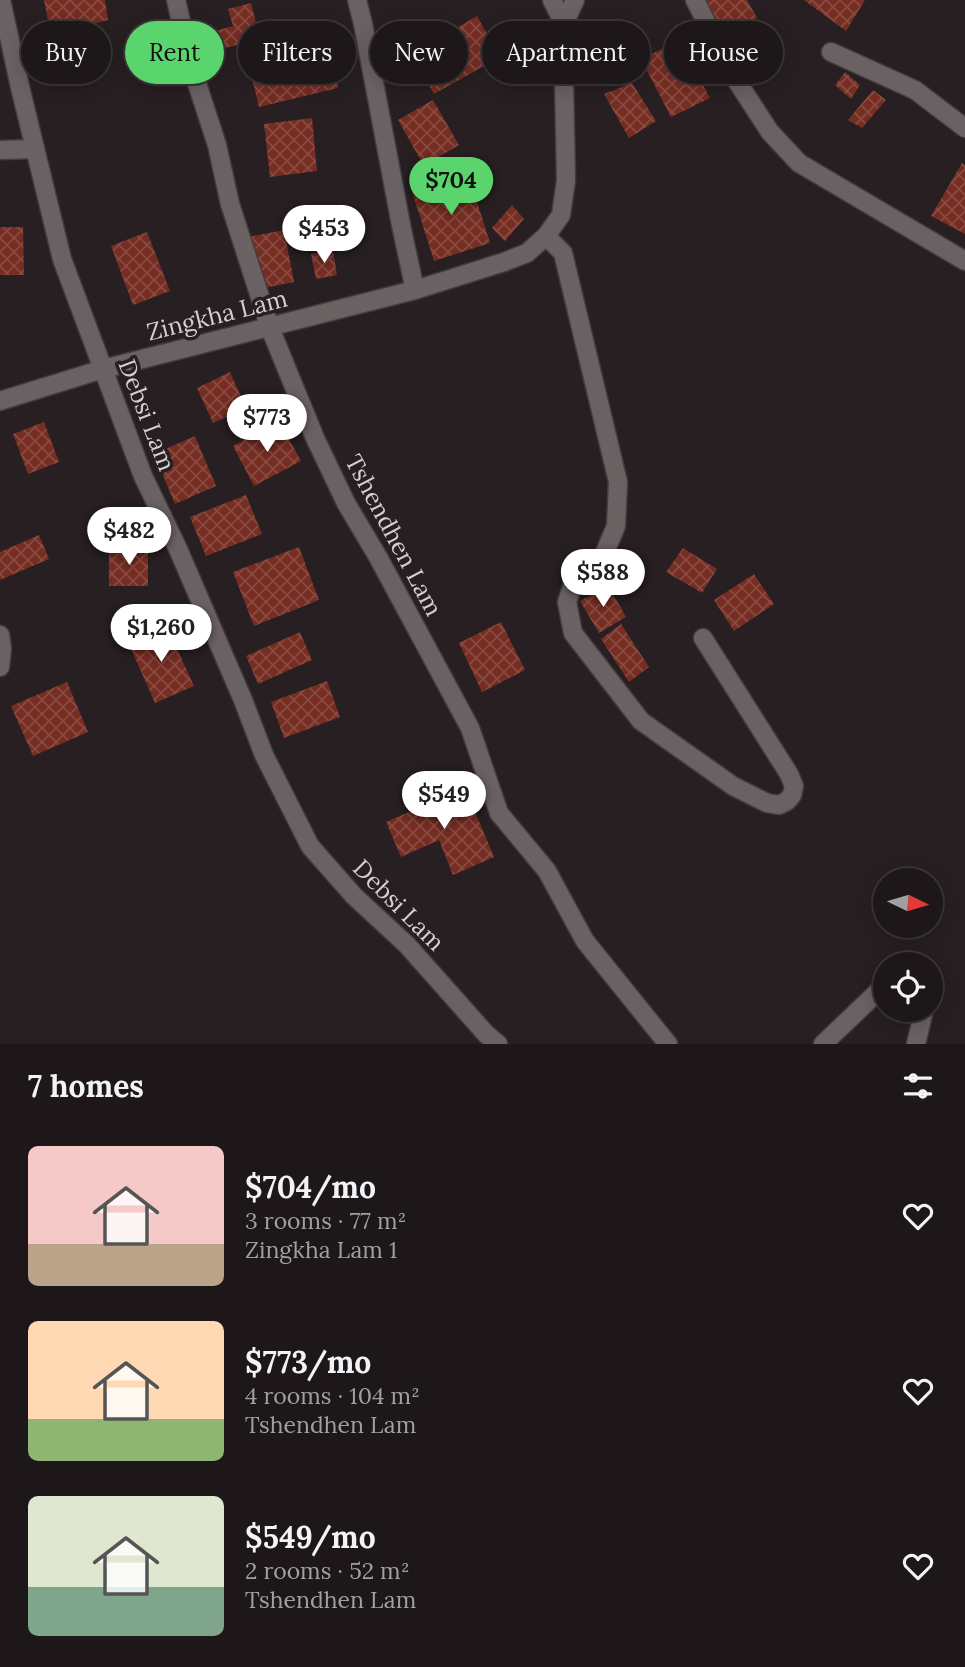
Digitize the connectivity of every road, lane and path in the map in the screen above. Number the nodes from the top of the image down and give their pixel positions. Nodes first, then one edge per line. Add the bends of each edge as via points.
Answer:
1 (1, 0) edge
2 (176, 0) edge
3 (357, 0) edge
4 (552, 0) edge
5 (575, 0) edge
6 (695, 0) edge
7 (562, 21) edge
8 (565, 21) edge
9 (831, 52) dead end
10 (563, 84) edge
11 (965, 128) edge
12 (35, 149) junction
13 (0, 150) edge
14 (546, 236) junction
15 (965, 261) edge
16 (415, 290) junction
17 (270, 328) junction
18 (103, 369) junction
19 (0, 401) edge
20 (0, 635) edge
21 (703, 638) dead end
22 (0, 667) edge
23 (873, 996) edge
24 (921, 1022) edge
25 (498, 1044) edge
26 (668, 1044) edge
27 (823, 1044) edge
28 (916, 1044) edge

1 - 12 street, Debsi Lam
2 - 17 street, Tshendhen Lam via 230,204
3 - 16 street
4 - 7 street
5 - 8 street, Zingkha Lam
6 - 15 street via 770,132 799,163
9 - 11 street via 915,90
10 - 14 street, Zingkha Lam via 566,180 561,215
12 - 13 street
12 - 18 street, Debsi Lam via 62,260
14 - 16 street, Zingkha Lam via 527,253
14 - 21 street via 563,253 618,482 616,526 603,557 575,578 567,603 573,633 642,721 733,786 779,805 792,795 789,774
16 - 17 street, Zingkha Lam
17 - 18 street, Zingkha Lam
17 - 26 street, Tshendhen Lam via 346,503 470,728 499,813 547,871 585,941
18 - 19 street, Zingkha Lam
18 - 25 street, Debsi Lam via 143,476 264,755 310,846
20 - 22 street
23 - 27 street
24 - 28 street

